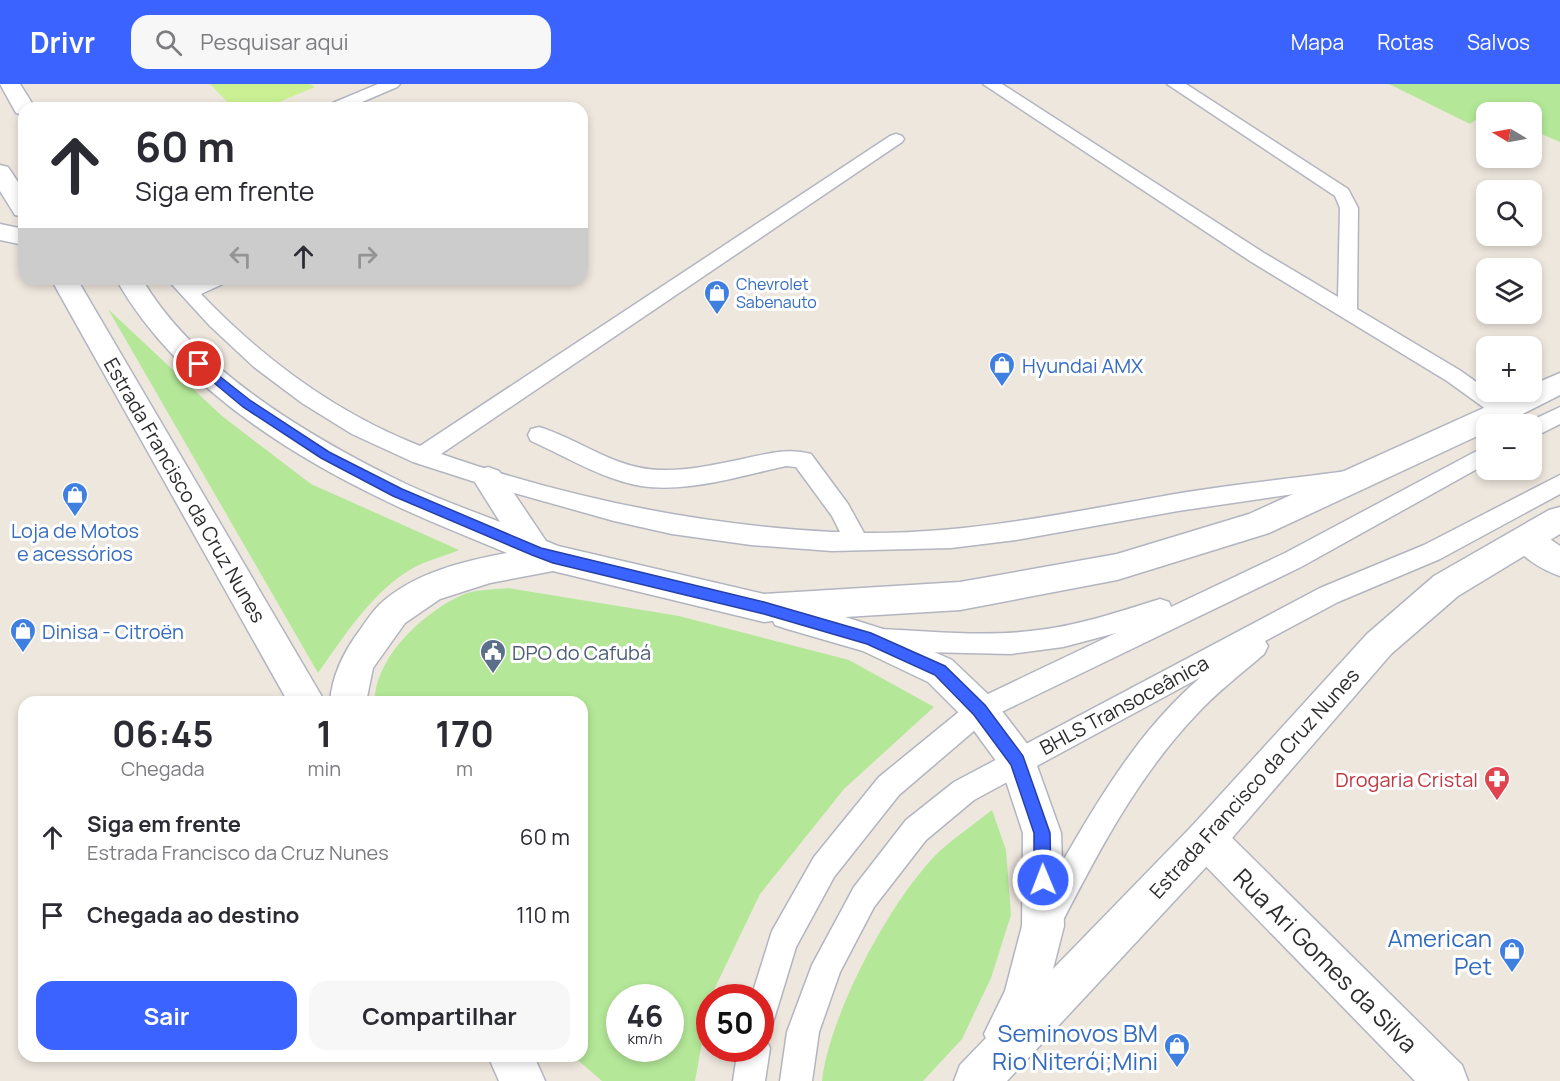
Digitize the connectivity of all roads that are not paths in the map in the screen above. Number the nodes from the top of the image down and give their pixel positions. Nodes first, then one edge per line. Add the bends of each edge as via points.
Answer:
1 (9, 84) edge
2 (392, 84) edge
3 (991, 84) edge
4 (1175, 84) edge
5 (20, 102) edge
6 (348, 102) edge
7 (896, 139) dead end
8 (0, 172) edge
9 (18, 200) edge
10 (0, 232) edge
11 (18, 236) edge
12 (67, 285) edge
13 (132, 285) edge
14 (182, 285) edge
15 (1347, 310) junction
16 (1560, 383) edge
17 (1504, 412) junction
18 (1560, 415) edge
19 (1542, 425) edge
20 (539, 435) dead end
21 (422, 456) junction
22 (1476, 459) edge
23 (1356, 478) junction
24 (488, 479) junction
25 (1560, 483) edge
26 (1560, 519) edge
27 (1526, 539) junction
28 (857, 542) junction
29 (544, 555) junction
30 (1560, 562) edge
31 (1243, 584) junction
32 (764, 608) junction
33 (1287, 619) junction
34 (871, 639) junction
35 (304, 696) edge
36 (348, 696) edge
37 (980, 710) junction
38 (1018, 761) junction
39 (1206, 839) junction
40 (1044, 926) junction
41 (770, 984) edge
42 (751, 1062) edge
43 (982, 1074) edge
44 (748, 1081) edge
45 (796, 1081) edge
46 (1446, 1081) edge

1 - 5 main road
2 - 6 lane
3 - 15 lane via 1257,257
4 - 15 lane via 1342,193 1349,208
7 - 21 lane
8 - 9 main road
10 - 11 main road
12 - 35 main road, Estrada Francisco da Cruz Nunes
13 - 29 main road via 183,351 247,404 325,455 397,493
14 - 21 lane via 259,361 358,427
15 - 17 lane
16 - 17 main road
17 - 23 main road
18 - 19 lane
20 - 28 lane via 624,473 658,479 786,458 802,460 840,510
21 - 24 lane
22 - 31 lane
23 - 28 lane via 1211,497 1053,527 950,539
23 - 32 main road via 1258,524 1117,567 960,596
24 - 28 lane via 635,517 753,536
24 - 29 main road
25 - 33 lane, BHLS Transoceânica via 1443,547 1329,595
26 - 27 main road, Estrada Francisco da Cruz Nunes
27 - 30 main road
27 - 39 main road, Estrada Francisco da Cruz Nunes via 1446,586 1379,644
29 - 32 main road
29 - 36 main road via 469,574 421,593 392,614 364,650
31 - 34 lane via 1096,629 1031,642
31 - 37 lane
32 - 34 main road
33 - 38 lane, BHLS Transoceânica
33 - 40 lane via 1187,706 1131,772 1096,827
34 - 37 main road via 940,671
37 - 38 main road
37 - 41 lane via 889,786 824,867 783,942
38 - 40 main road via 1042,833
38 - 45 lane, BHLS Transoceânica via 964,791 916,830 864,897 827,965 803,1032
39 - 43 main road, Estrada Francisco da Cruz Nunes
39 - 46 main road, Rua Ari Gomes da Silva
40 - 43 main road via 1025,998
42 - 44 lane

